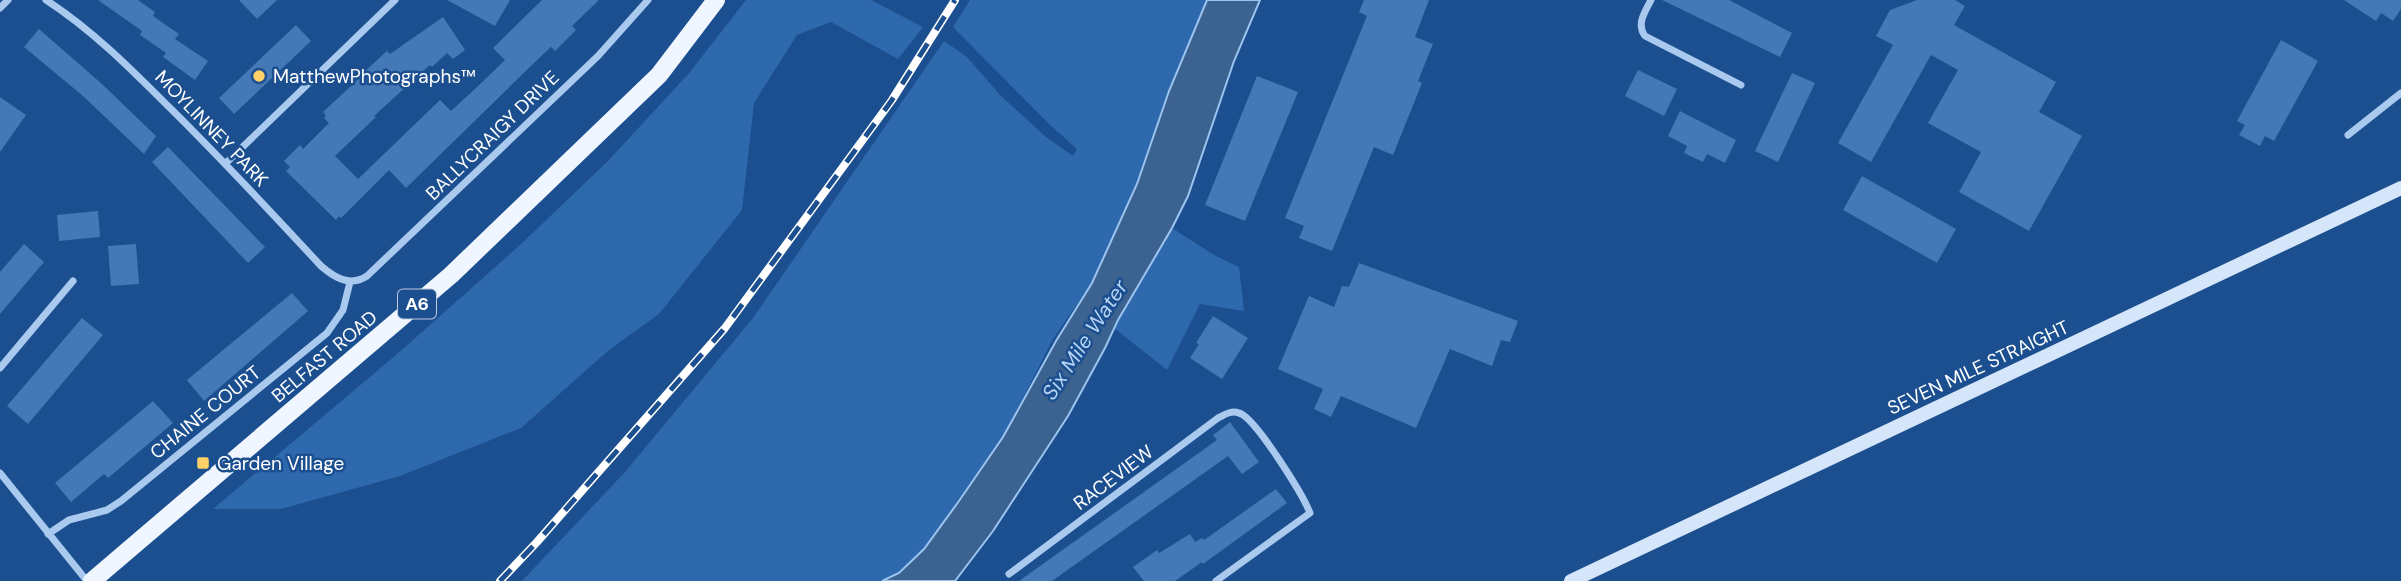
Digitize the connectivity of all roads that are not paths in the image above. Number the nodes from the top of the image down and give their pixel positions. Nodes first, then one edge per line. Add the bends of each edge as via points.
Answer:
1 (8, 0) edge
2 (46, 0) edge
3 (395, 0) edge
4 (648, 0) edge
5 (716, 0) edge
6 (1651, 0) edge
7 (0, 8) edge
8 (1741, 85) dead end
9 (2401, 93) edge
10 (2348, 135) dead end
11 (226, 163) junction
12 (2401, 188) edge
13 (73, 281) dead end
14 (350, 282) junction
15 (0, 368) edge
16 (0, 473) edge
17 (48, 534) junction
18 (1009, 574) dead end
19 (87, 581) edge
20 (92, 581) edge
21 (1216, 581) edge
22 (1571, 581) edge

1 - 7 street
2 - 11 street, MOYLINNEY PARK via 105,46
3 - 11 street
4 - 14 street, BALLYCRAIGY DRIVE via 598,56 368,276
5 - 20 main road, BELFAST ROAD / A6 via 659,75 451,275
6 - 8 street via 1640,22 1645,36
9 - 10 street
11 - 14 street, MOYLINNEY PARK via 321,266
12 - 22 main road, SEVEN MILE STRAIGHT
13 - 15 street
14 - 17 street, CHAINE COURT via 342,310 327,333 121,501 107,510 69,520
16 - 17 street
17 - 19 street
18 - 21 street, RACEVIEW via 1217,418 1238,412 1253,424 1304,497 1310,513

